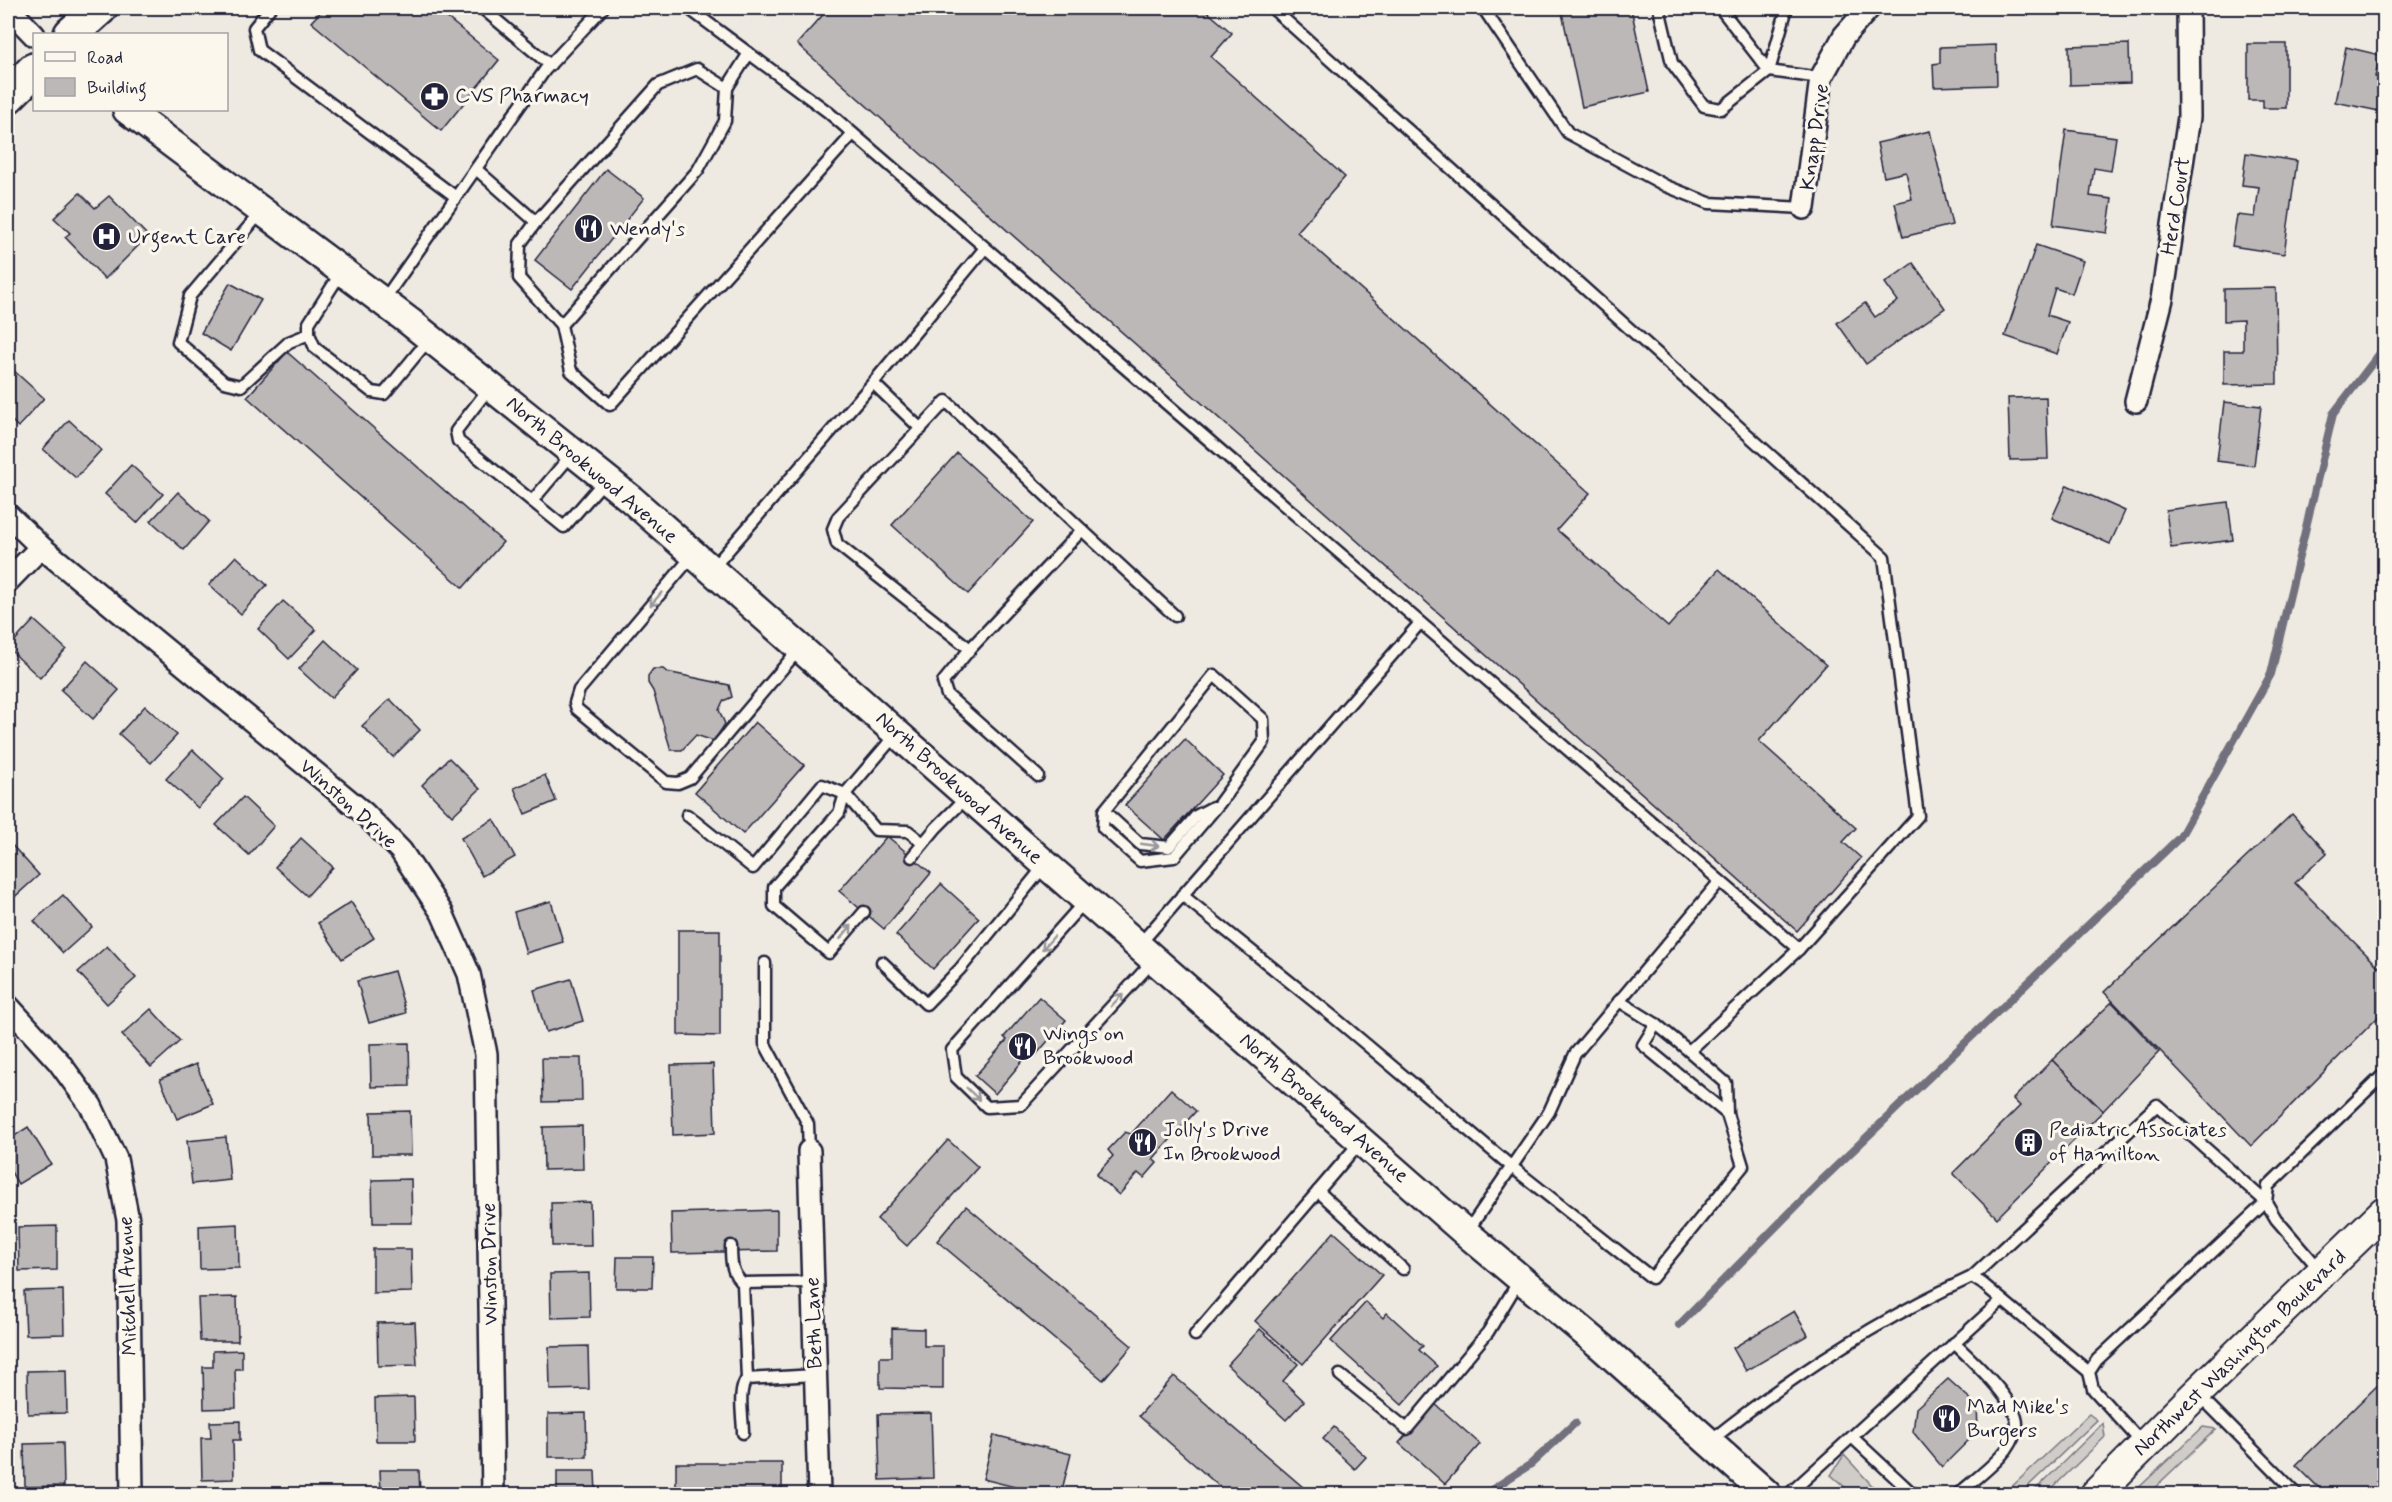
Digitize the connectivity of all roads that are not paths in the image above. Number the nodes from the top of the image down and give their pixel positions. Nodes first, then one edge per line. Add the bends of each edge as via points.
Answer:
1 (8, 8) edge
2 (100, 8) edge
3 (270, 8) edge
4 (482, 8) edge
5 (603, 8) edge
6 (688, 8) edge
7 (1272, 8) edge
8 (1483, 8) edge
9 (1659, 8) edge
10 (1719, 8) edge
11 (1787, 8) edge
12 (1869, 8) edge
13 (2188, 8) edge
14 (72, 33) edge
15 (33, 34) edge
16 (749, 53) junction
17 (550, 65) junction
18 (33, 71) edge
19 (1769, 71) junction
20 (1821, 78) junction
21 (727, 88) junction
22 (8, 96) edge
23 (128, 111) edge
24 (853, 134) junction
25 (476, 169) junction
26 (456, 197) junction
27 (1804, 208) joint
28 (262, 211) junction
29 (536, 222) junction
30 (985, 248) junction
31 (342, 271) junction
32 (382, 301) junction
33 (561, 325) junction
34 (309, 334) junction
35 (430, 338) junction
36 (873, 383) junction
37 (490, 386) junction
38 (2136, 401) dead end
39 (921, 429) junction
40 (572, 453) junction
41 (605, 480) junction
42 (533, 500) junction
43 (8, 515) edge
44 (1082, 530) junction
45 (41, 547) junction
46 (702, 562) junction
47 (8, 581) edge
48 (1175, 616) dead end
49 (1420, 623) junction
50 (800, 648) junction
51 (970, 649) junction
52 (897, 733) junction
53 (1038, 776) dead end
54 (845, 794) junction
55 (968, 796) junction
56 (1219, 804) junction
57 (1104, 811) junction
58 (687, 815) dead end
59 (923, 843) junction
60 (912, 856) dead end
61 (1045, 864) junction
62 (1720, 881) junction
63 (1182, 895) junction
64 (1087, 899) junction
65 (864, 912) dead end
66 (1799, 949) junction
67 (1147, 952) junction
68 (882, 962) dead end
69 (765, 963) dead end
70 (1619, 1002) junction
71 (8, 1006) edge
72 (1656, 1024) junction
73 (1689, 1051) junction
74 (2385, 1074) edge
75 (1727, 1114) junction
76 (1361, 1140) junction
77 (809, 1151) joint
78 (1512, 1167) junction
79 (1318, 1191) junction
80 (2266, 1202) junction
81 (2385, 1212) edge
82 (1466, 1233) junction
83 (731, 1246) dead end
84 (1403, 1269) dead end
85 (2322, 1272) junction
86 (1972, 1277) junction
87 (1520, 1278) junction
88 (813, 1282) junction
89 (743, 1283) junction
90 (2002, 1300) junction
91 (1195, 1335) dead end
92 (1954, 1343) junction
93 (2089, 1372) junction
94 (816, 1375) junction
95 (1340, 1375) dead end
96 (747, 1379) junction
97 (2197, 1393) junction
98 (743, 1433) dead end
99 (1852, 1437) junction
100 (1708, 1442) junction
101 (2144, 1446) junction
102 (132, 1494) edge
103 (493, 1494) edge
104 (819, 1494) edge
105 (1767, 1494) edge
106 (1790, 1494) edge
107 (1913, 1494) edge
108 (1958, 1494) edge
109 (2096, 1494) edge
110 (2297, 1494) edge

1 - 15 street
2 - 14 main road
3 - 26 lane via 254,28 259,50
4 - 17 lane
5 - 17 lane
6 - 16 lane
7 - 66 lane via 1884,557 1918,816
8 - 27 lane via 1568,133 1666,186 1709,203
9 - 19 lane via 1672,63 1704,106 1720,109
10 - 19 lane
11 - 19 lane
12 - 20 street, Knapp Drive via 1844,36
13 - 38 street, Herd Court via 2189,117 2162,299
16 - 21 lane
16 - 24 lane
17 - 25 lane
18 - 22 main road
19 - 20 lane
20 - 27 street, Knapp Drive
21 - 29 lane via 697,69 658,85
21 - 33 lane via 725,121 698,170
23 - 28 street, North Brookwood Avenue
24 - 30 lane
24 - 33 lane via 610,405 570,371
25 - 26 lane
25 - 29 lane
26 - 32 lane
28 - 31 street, North Brookwood Avenue
28 - 34 lane via 190,296 178,342 224,382 241,386 289,342
29 - 33 lane via 520,244 519,278
30 - 36 lane
30 - 49 lane
31 - 32 street, North Brookwood Avenue
31 - 34 lane via 309,323
32 - 35 street, North Brookwood Avenue
34 - 35 lane via 315,348 372,392 384,394
35 - 37 street, North Brookwood Avenue
36 - 39 lane
36 - 46 lane
37 - 40 street, North Brookwood Avenue
37 - 42 lane via 460,423 456,431 458,441
39 - 44 lane via 945,401
39 - 51 lane via 838,517 833,529 837,544
40 - 41 street, North Brookwood Avenue
40 - 42 lane
41 - 42 lane via 564,526
41 - 46 street, North Brookwood Avenue
43 - 45 street, Winston Drive
44 - 48 lane
44 - 51 lane
45 - 47 street
45 - 103 street, Winston Drive via 364,813 401,851 442,913 470,974 486,1054
46 - 50 street, North Brookwood Avenue
46 -> 50 lane via 579,690 577,709 666,782 678,783 690,778
49 - 62 lane
49 - 63 lane
50 - 52 street, North Brookwood Avenue
51 - 53 lane via 943,682 947,695
52 - 54 lane
52 - 55 street, North Brookwood Avenue
54 - 58 lane via 822,785 753,868
54 - 59 lane via 876,830 908,831
54 -> 65 lane via 839,813 774,887 774,906 829,952
55 - 59 lane
55 - 61 street, North Brookwood Avenue
57 -> 56 lane via 1140,844 1169,847 1196,816
56 - 57 lane via 1174,857 1140,861 1103,828
56 - 57 lane via 1264,742 1263,719 1214,675
59 - 60 lane
61 - 64 street, North Brookwood Avenue
61 - 68 lane via 960,969 926,1004
62 - 66 lane
62 - 70 lane
63 - 67 lane
63 - 78 lane
64 - 67 street, North Brookwood Avenue
64 -> 67 lane via 952,1050 956,1077 987,1107 1020,1105
66 - 73 lane
67 - 76 street, North Brookwood Avenue
69 - 77 lane via 765,1044 808,1124
70 - 72 lane
70 - 78 lane via 1575,1054 1549,1112
71 - 102 street, Mitchell Avenue via 59,1062 84,1097 116,1159 128,1220
72 - 73 lane
72 - 75 lane via 1643,1045
73 - 75 lane via 1726,1083
74 - 80 lane via 2268,1186
75 - 78 lane via 1743,1166 1652,1278
76 - 79 lane
76 - 82 street, North Brookwood Avenue
77 - 88 street, Beth Lane
78 - 82 lane
79 - 84 lane
79 - 91 lane
80 - 85 lane via 2276,1220
80 - 86 lane via 2157,1105
80 - 93 lane via 2097,1360
81 - 85 main road, Northwest Washington Boulevard
82 - 87 street, North Brookwood Avenue
83 - 89 lane via 731,1261
85 - 97 main road, Northwest Washington Boulevard
86 - 90 lane
86 - 100 lane via 1922,1300 1832,1352
87 - 95 lane via 1488,1332 1407,1430
87 - 100 street, North Brookwood Avenue
88 - 89 lane
88 - 94 street, Beth Lane
89 - 96 lane
90 - 92 lane
90 - 93 lane
92 - 99 lane
92 - 108 lane via 1991,1380 2017,1423 2001,1456
93 - 101 lane via 2093,1389
94 - 96 lane
94 - 104 street, Beth Lane
96 - 98 lane via 742,1390
97 - 101 main road, Northwest Washington Boulevard
97 - 110 lane
99 - 106 lane
99 - 107 lane
100 - 105 street, North Brookwood Avenue
101 - 109 main road, Northwest Washington Boulevard

